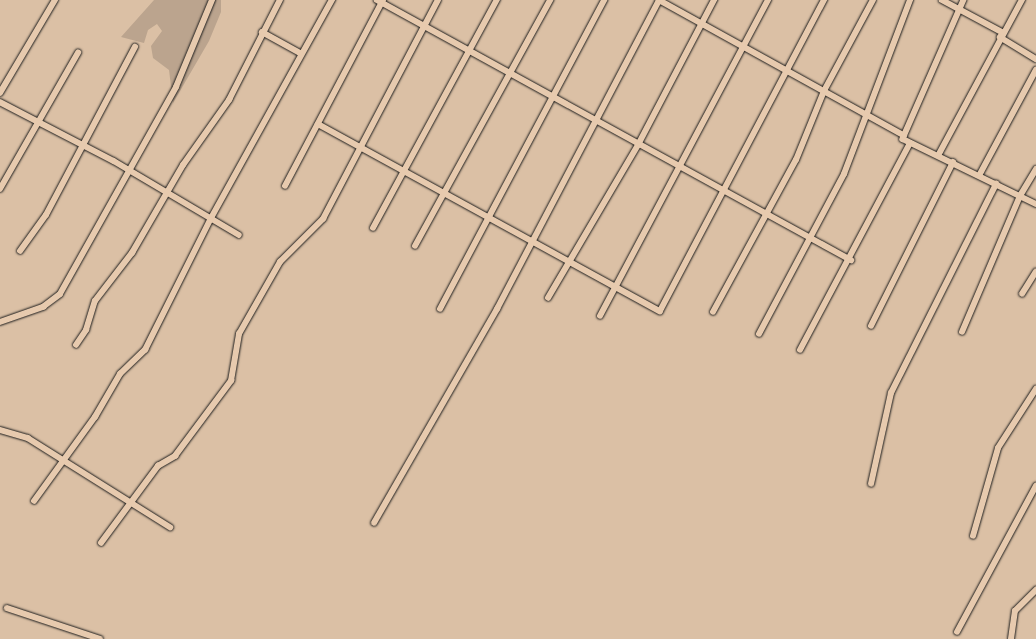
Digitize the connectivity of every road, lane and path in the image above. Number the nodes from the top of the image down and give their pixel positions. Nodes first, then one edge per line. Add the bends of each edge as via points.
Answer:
1 (55, 0) edge
2 (212, 0) edge
3 (280, 0) edge
4 (332, 0) edge
5 (438, 0) edge
6 (497, 0) edge
7 (550, 0) edge
8 (604, 0) edge
9 (659, 0) edge
10 (714, 0) edge
11 (768, 0) edge
12 (824, 0) edge
13 (873, 0) edge
14 (910, 0) edge
15 (942, 0) edge
16 (964, 0) edge
17 (1022, 0) edge
18 (380, 1) edge
19 (960, 9) junction
20 (702, 24) junction
21 (426, 27) junction
22 (262, 32) junction
23 (1001, 34) junction
24 (135, 47) dead end
25 (744, 48) junction
26 (469, 50) junction
27 (78, 53) dead end
28 (300, 53) junction
29 (1036, 59) edge
30 (1036, 70) edge
31 (785, 72) junction
32 (510, 75) junction
33 (824, 91) junction
34 (0, 93) edge
35 (553, 100) junction
36 (0, 102) edge
37 (867, 114) junction
38 (38, 122) junction
39 (594, 122) junction
40 (318, 124) junction
41 (904, 135) junction
42 (910, 143) junction
43 (83, 145) junction
44 (638, 145) junction
45 (362, 146) junction
46 (939, 154) junction
47 (953, 162) junction
48 (126, 169) junction
49 (682, 169) junction
50 (1036, 169) edge
51 (405, 170) junction
52 (980, 174) junction
53 (996, 184) junction
54 (285, 186) dead end
55 (0, 189) edge
56 (448, 192) junction
57 (723, 192) junction
58 (168, 194) junction
59 (1020, 196) junction
60 (1036, 204) edge
61 (766, 216) junction
62 (491, 217) junction
63 (210, 220) junction
64 (373, 228) dead end
65 (239, 235) dead end
66 (810, 239) junction
67 (532, 242) junction
68 (415, 246) dead end
69 (20, 251) dead end
70 (851, 260) junction
71 (569, 262) junction
72 (1036, 272) edge
73 (616, 288) junction
74 (1022, 294) dead end
75 (548, 298) dead end
76 (440, 309) dead end
77 (714, 312) dead end
78 (600, 316) dead end
79 (0, 322) edge
80 (871, 326) dead end
81 (962, 332) dead end
82 (759, 334) dead end
83 (76, 345) dead end
84 (800, 350) dead end
85 (1036, 389) edge
86 (0, 430) edge
87 (61, 461) junction
88 (871, 484) dead end
89 (1036, 486) edge
90 (34, 501) dead end
91 (130, 505) junction
92 (374, 523) dead end
93 (170, 527) dead end
94 (973, 536) dead end
95 (101, 543) dead end
96 (1036, 590) edge
97 (6, 608) dead end
98 (957, 632) dead end
99 (100, 639) edge
100 (1011, 639) edge

1 - 34 street
2 - 48 street via 176,87
3 - 22 street
4 - 28 street
5 - 21 street
6 - 26 street
7 - 32 street
8 - 35 street
9 - 20 street
9 - 39 street
10 - 20 street
11 - 25 street
12 - 31 street
13 - 33 street
14 - 37 street
15 - 19 street
16 - 19 street
17 - 23 street
18 - 21 street
18 - 40 street
19 - 23 street
19 - 41 street
20 - 25 street
20 - 44 street
21 - 26 street
21 - 45 street
22 - 28 street
22 - 58 street via 229,100
23 - 29 street
23 - 46 street
24 - 43 street
25 - 31 street
25 - 49 street
26 - 32 street
26 - 51 street
27 - 38 street
28 - 63 street
30 - 52 street
31 - 33 street
31 - 57 street
32 - 35 street
32 - 56 street
33 - 37 street
33 - 61 street via 796,160
35 - 39 street
35 - 62 street
36 - 38 street
37 - 41 street
37 - 66 street via 844,174
38 - 43 street
38 - 55 street
39 - 44 street
39 - 67 street
40 - 45 street
40 - 54 street
41 - 42 street
42 - 46 street
42 - 70 street
43 - 48 street
43 - 69 street via 46,215
44 - 49 street
44 - 71 street
45 - 51 street
45 - 91 street via 323,219 280,262 239,334 231,381 175,456 158,466
46 - 47 street
47 - 52 street
47 - 80 street
48 - 58 street
48 - 79 street via 60,294 43,306
49 - 57 street
49 - 73 street
50 - 59 street
51 - 56 street
51 - 64 street
52 - 53 street
53 - 59 street
53 - 88 street via 891,393
56 - 62 street
56 - 68 street
57 - 61 street
57 - 73 street via 660,311
58 - 63 street
58 - 83 street via 132,253 95,301 86,330
59 - 60 street
59 - 81 street
61 - 66 street
61 - 77 street
62 - 67 street
62 - 76 street
63 - 65 street
63 - 87 street via 145,350 120,374 95,417
66 - 70 street
66 - 82 street
67 - 71 street
67 - 92 street
70 - 84 street
71 - 73 street
71 - 75 street
72 - 74 street
73 - 78 street
85 - 94 street via 998,448
86 - 87 street via 28,438
87 - 90 street
87 - 91 street
89 - 98 street
91 - 93 street
91 - 95 street
96 - 100 street via 1015,611
97 - 99 street

